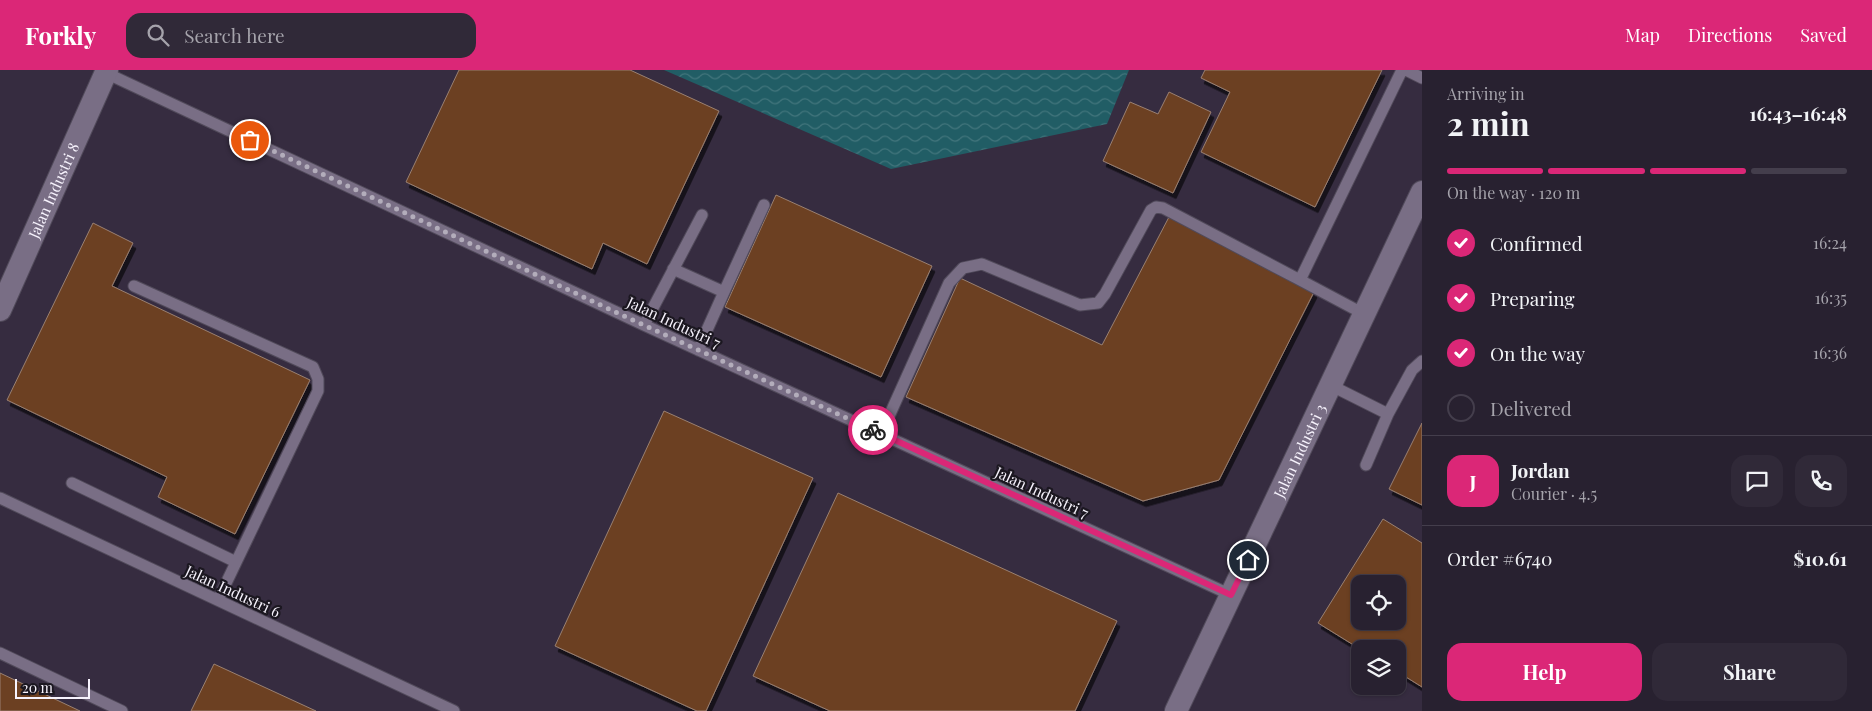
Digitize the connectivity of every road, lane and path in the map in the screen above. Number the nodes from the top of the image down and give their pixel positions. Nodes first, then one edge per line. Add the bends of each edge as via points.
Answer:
1 (1402, 70) edge
2 (1406, 70) edge
3 (107, 71) edge
4 (1422, 78) edge
5 (1422, 192) edge
6 (764, 205) dead end
7 (702, 215) dead end
8 (673, 269) junction
9 (1300, 280) junction
10 (134, 286) dead end
11 (724, 292) junction
12 (0, 310) edge
13 (1364, 314) junction
14 (644, 325) junction
15 (698, 350) junction
16 (1422, 360) edge
17 (1330, 385) junction
18 (1388, 414) junction
19 (881, 434) junction
20 (1366, 466) dead end
21 (72, 483) dead end
22 (0, 498) edge
23 (236, 562) junction
24 (1231, 595) junction
25 (218, 600) junction
26 (0, 653) edge
27 (122, 711) edge
28 (454, 711) edge
29 (1176, 711) edge

1 - 9 lane
2 - 4 lane
3 - 12 street, Jalan Industri 8
3 - 14 lane, Jalan Industri 7
5 - 13 street, Jalan Industri 3
6 - 11 lane
7 - 8 lane
8 - 11 lane
8 - 14 lane
9 - 13 lane
9 - 19 lane via 1156,207 1151,210 1098,303 1080,305 982,264 963,268 949,283
10 - 23 lane via 313,367 318,378 318,390
11 - 15 lane
13 - 17 street, Jalan Industri 3
14 - 15 lane, Jalan Industri 7
15 - 19 lane, Jalan Industri 7
16 - 18 lane via 1412,370
17 - 18 lane
17 - 24 street, Jalan Industri 3
18 - 20 lane
19 - 24 lane, Jalan Industri 7
21 - 23 lane
22 - 25 lane, Jalan Industri 6
23 - 25 lane
24 - 29 street, Jalan Industri 3
25 - 28 lane, Jalan Industri 6
26 - 27 lane

